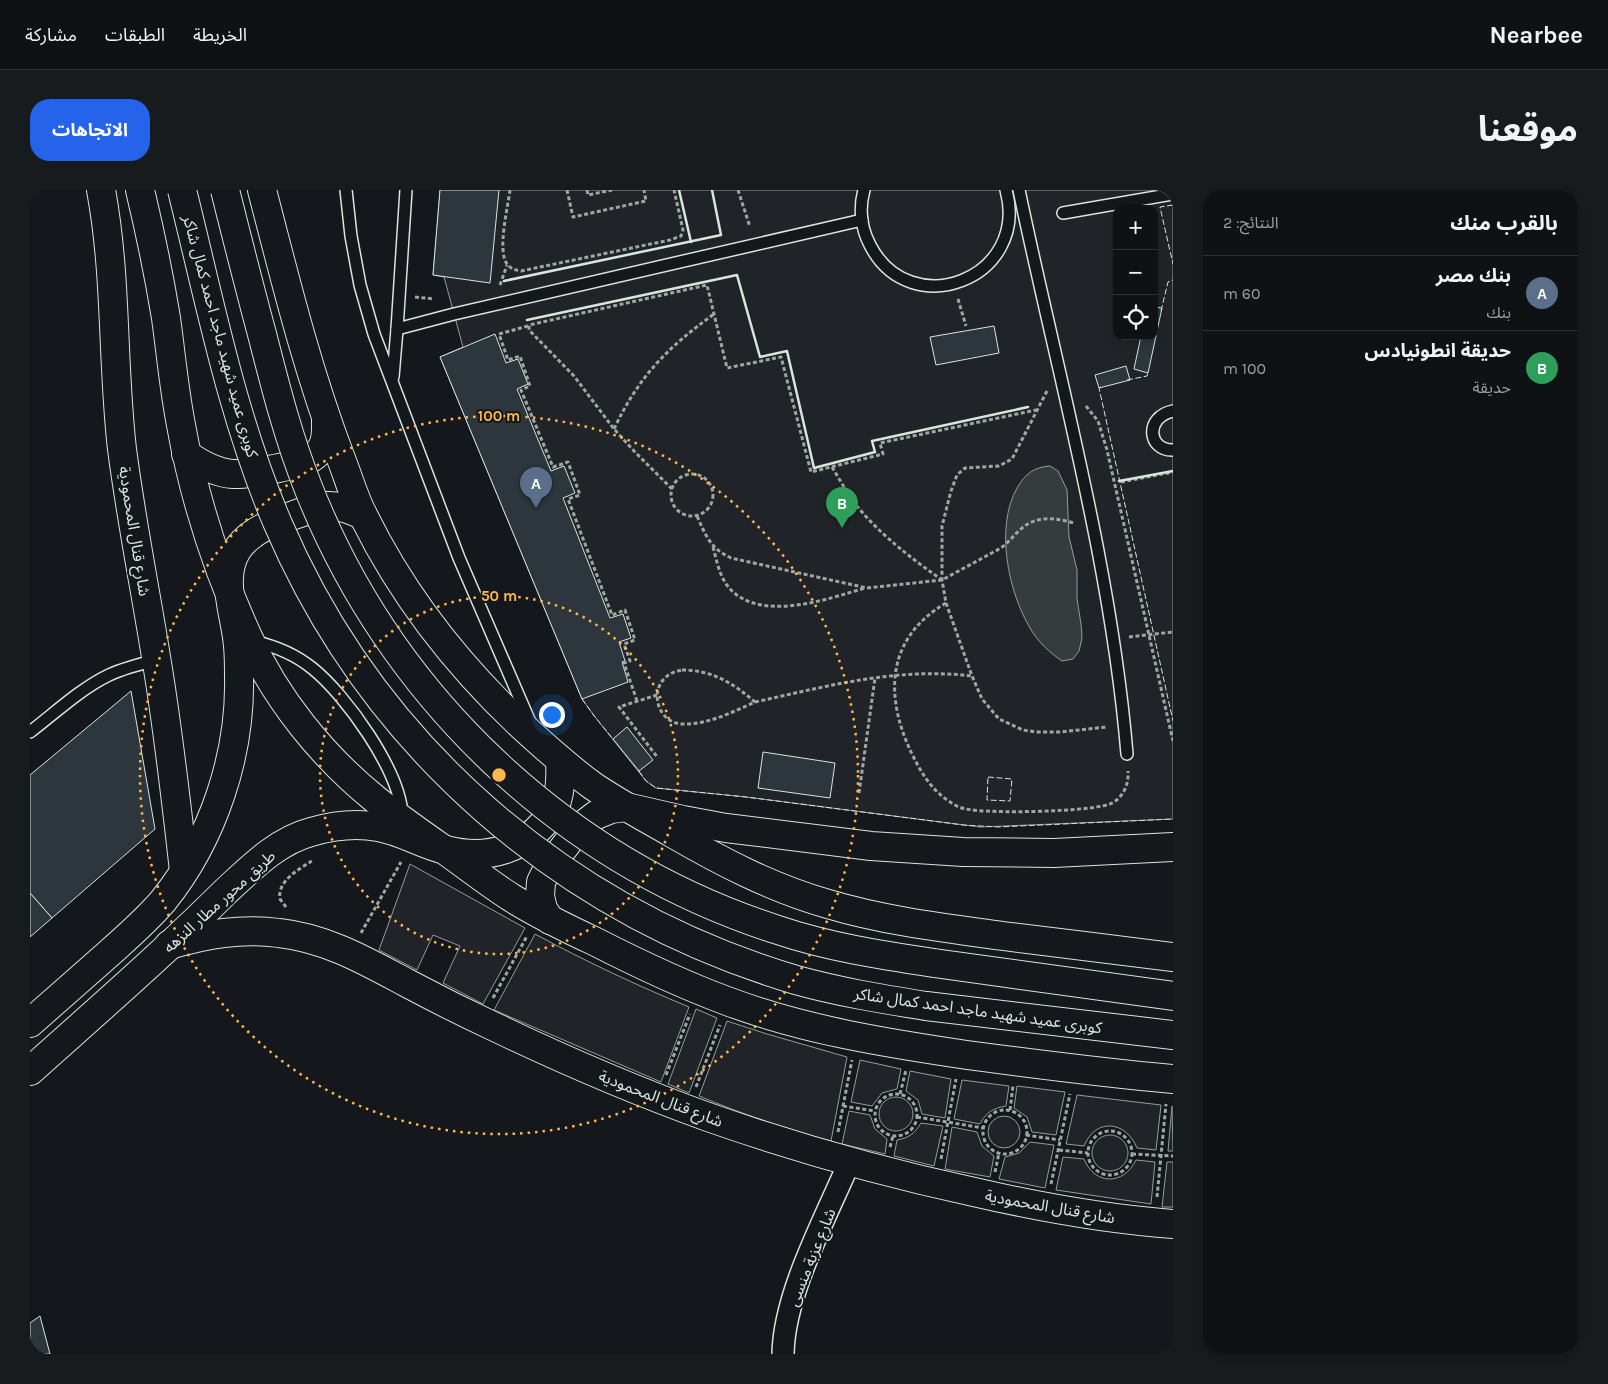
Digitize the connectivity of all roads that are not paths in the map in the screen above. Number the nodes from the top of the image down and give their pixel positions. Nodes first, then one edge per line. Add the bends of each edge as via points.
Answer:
1 (101, 190) edge
2 (140, 190) edge
3 (182, 190) edge
4 (225, 190) edge
5 (262, 190) edge
6 (275, 190) edge
7 (346, 190) edge
8 (406, 190) edge
9 (864, 190) edge
10 (1020, 193) edge
11 (1173, 194) edge
12 (1007, 195) edge
13 (1063, 213) dead end
14 (862, 220) junction
15 (274, 236) junction
16 (397, 329) junction
17 (392, 381) junction
18 (1173, 411) edge
19 (326, 419) junction
20 (1173, 450) edge
21 (186, 454) junction
22 (363, 515) junction
23 (231, 599) junction
24 (249, 641) junction
25 (157, 660) junction
26 (30, 732) edge
27 (537, 740) junction
28 (1127, 754) road end
29 (560, 760) junction
30 (626, 807) junction
31 (403, 822) junction
32 (1173, 847) edge
33 (445, 850) junction
34 (184, 871) junction
35 (541, 924) junction
36 (170, 945) junction
37 (1173, 957) edge
38 (1173, 996) edge
39 (30, 1023) edge
40 (1173, 1035) edge
41 (30, 1071) edge
42 (1170, 1091) edge
43 (849, 1163) junction
44 (1173, 1224) edge
45 (783, 1354) edge

1 - 25 main road, شارع قنال المحمودية via 112,271 122,450
2 - 21 main road via 158,275
3 - 40 main road, كوبرى عميد شهيد ماجد احمد كمال شاكر, bridge via 236,404 255,465 278,525 306,583 361,672 392,713 426,752 501,824 585,885 645,919 736,960 798,980 861,996 926,1006
4 - 38 main road, bridge via 288,430 327,532 367,607 406,664 444,711 504,772 592,841 636,868 681,892 779,931 830,945 934,963
5 - 15 main road
6 - 15 main road
7 - 17 lane via 360,285
8 - 16 lane
9 - 14 lane
10 - 12 lane
10 - 28 lane via 1099,555
11 - 13 lane
12 - 14 lane via 1008,223 1002,246 982,270 954,284 918,284 901,278 874,254
14 - 16 lane
15 - 19 main road
16 - 17 lane
17 - 27 lane via 458,558
18 - 20 lane via 1160,416 1152,430 1159,445
19 - 21 main road via 323,447 314,457 303,462 232,474 208,467
19 - 22 main road
21 - 23 main road via 211,544
22 - 23 main road via 327,506 253,534 231,563
22 - 27 main road via 390,565 422,613 495,701
23 - 24 main road
23 - 34 main road via 239,693 234,740 223,786 207,830
24 - 31 main road via 268,676 314,740 342,770
24 - 31 lane via 272,645 293,655 313,668 332,689 368,734 391,773 402,804
25 - 26 lane via 108,676
25 - 34 main road, شارع قنال المحمودية
27 - 29 main road
29 - 30 main road
29 - 33 main road via 560,785 552,811 529,838 513,847 495,851 462,853
30 - 32 main road via 726,828 963,852 1054,853
30 - 35 main road via 611,809 583,825 548,868 541,882
30 - 37 main road via 740,871 828,904 930,926
31 - 33 main road
33 - 35 main road via 514,899
33 - 36 main road, طريق محور مطار النزهه via 377,826 354,825 309,832 288,841 251,868
34 - 39 main road via 138,927
35 - 42 main road via 730,1002 792,1022 920,1048 1069,1068
36 - 41 main road, طريق محور مطار النزهه
36 - 43 main road, شارع قنال المحمودية via 196,937 252,931 280,932 325,944 360,958 573,1063 705,1116
43 - 44 main road, شارع قنال المحمودية via 1072,1212
43 - 45 street, شارع عزبة منسى via 806,1262 787,1316

